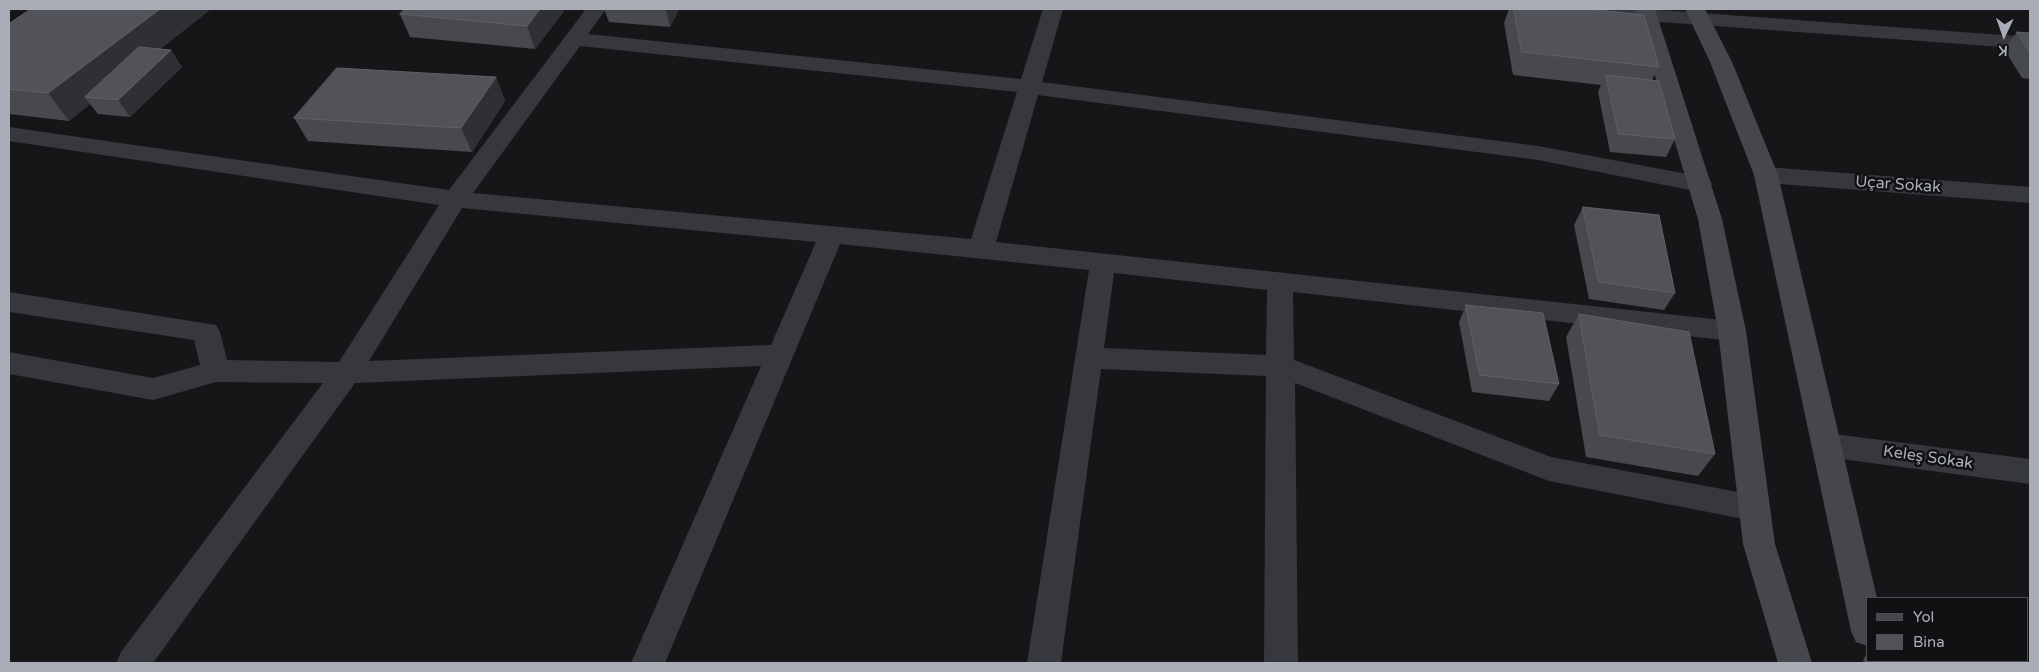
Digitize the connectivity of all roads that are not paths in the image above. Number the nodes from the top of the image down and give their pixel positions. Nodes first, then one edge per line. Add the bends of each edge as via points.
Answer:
1 (596, 9) edge
2 (1053, 9) edge
3 (1590, 9) edge
4 (1646, 12) edge
5 (1697, 13) edge
6 (574, 39) junction
7 (2030, 43) edge
8 (1030, 87) junction
9 (9, 134) edge
10 (1766, 175) junction
11 (1700, 184) junction
12 (2030, 195) edge
13 (455, 199) junction
14 (832, 234) junction
15 (981, 249) junction
16 (1103, 262) junction
17 (1280, 282) junction
18 (9, 302) edge
19 (1732, 331) junction
20 (780, 355) junction
21 (1088, 358) junction
22 (9, 363) edge
23 (1280, 366) junction
24 (216, 371) junction
25 (347, 373) junction
26 (1826, 445) junction
27 (2030, 472) edge
28 (1754, 508) junction
29 (1866, 625) edge
30 (133, 663) edge
31 (648, 663) edge
32 (1044, 663) edge
33 (1281, 663) edge
34 (1795, 663) edge

1 - 6 street
2 - 8 street
3 - 4 street
4 - 5 street
4 - 11 main road
5 - 7 street
5 - 10 main road via 1721,62
6 - 8 street
6 - 13 street
8 - 11 street via 1538,152
8 - 15 street
9 - 13 street
10 - 12 street, Uçar Sokak
10 - 26 main road
11 - 19 main road
13 - 14 street
13 - 25 street
14 - 15 street
14 - 20 street
15 - 16 street
16 - 17 street
16 - 21 street
17 - 19 street
17 - 23 street
18 - 24 street via 206,332
19 - 28 main road
20 - 25 street
20 - 31 street
21 - 23 street
21 - 32 street
22 - 24 street via 153,389
23 - 28 street via 1549,469
23 - 33 street
24 - 25 street
25 - 30 street
26 - 27 street, Keleş Sokak
26 - 29 main road
28 - 34 main road via 1759,544

